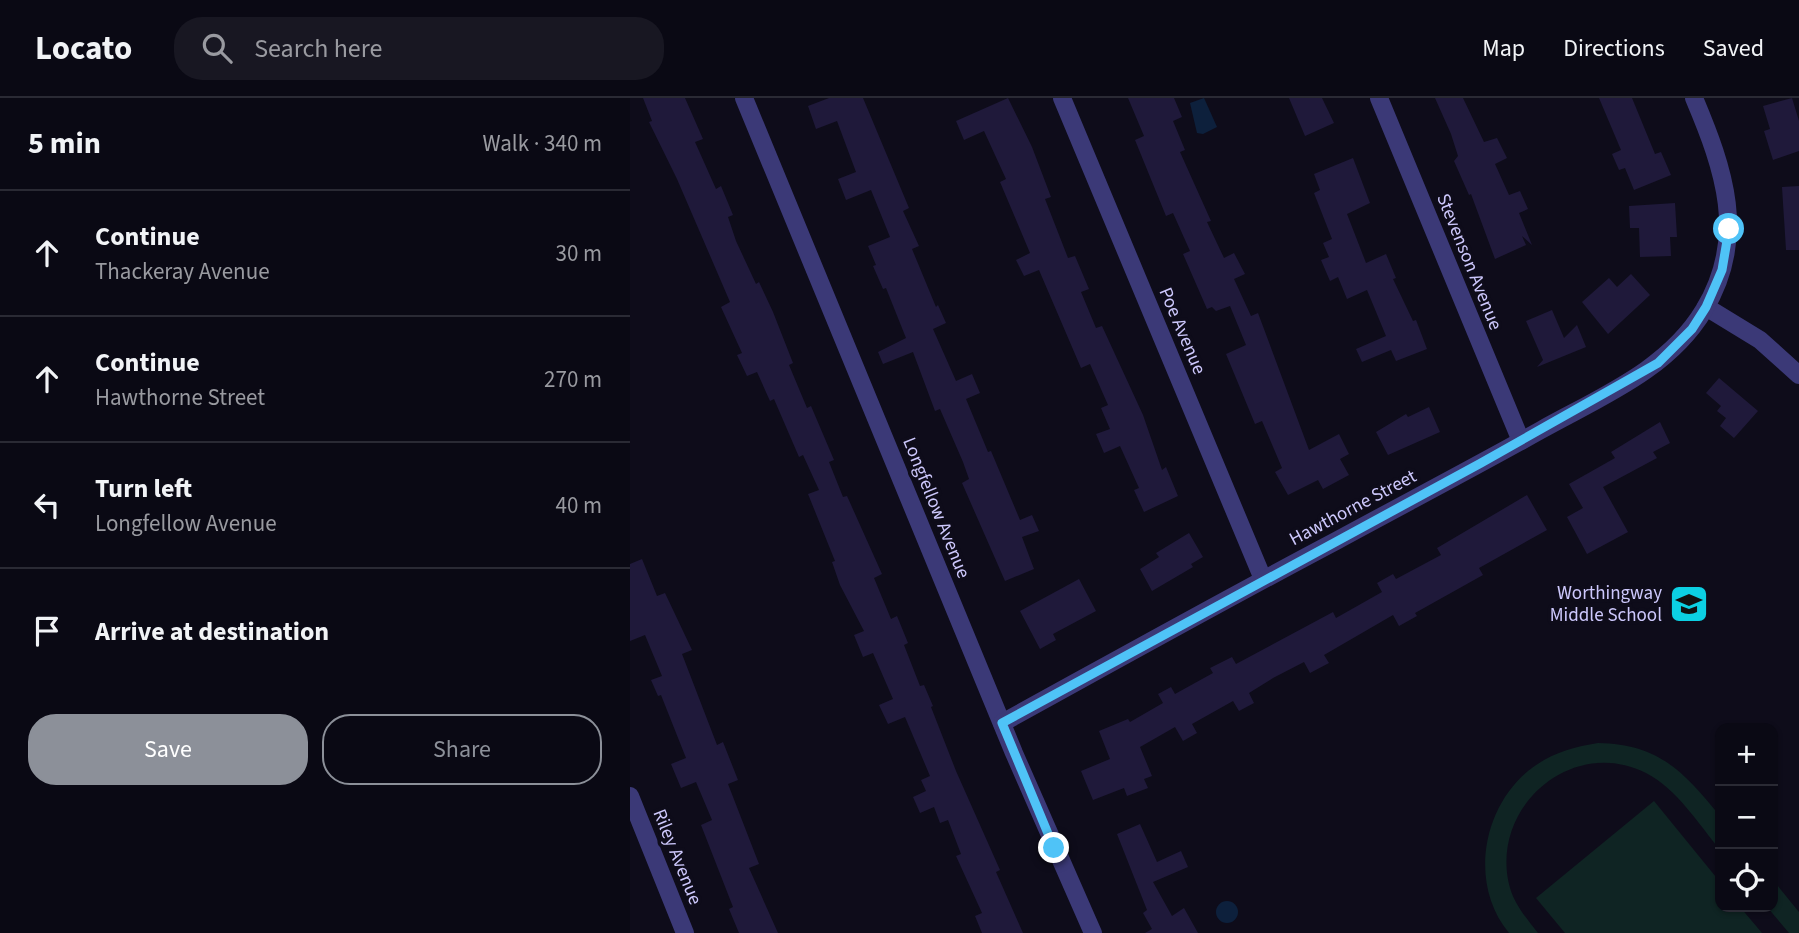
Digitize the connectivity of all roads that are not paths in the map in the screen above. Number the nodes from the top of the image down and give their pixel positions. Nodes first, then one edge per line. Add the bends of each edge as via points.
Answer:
1 (744, 98) edge
2 (1062, 98) edge
3 (1379, 98) edge
4 (1694, 98) edge
5 (1706, 307) junction
6 (1799, 375) edge
7 (1521, 441) junction
8 (1263, 579) junction
9 (1002, 723) junction
10 (630, 796) edge
11 (685, 933) edge
12 (1093, 933) edge

1 - 9 street, Longfellow Avenue
2 - 8 street, Poe Avenue
3 - 7 street, Stevenson Avenue
4 - 5 street, Hawthorne Street via 1727,187 1729,229 1722,270
5 - 6 street via 1760,340
5 - 7 street, Hawthorne Street via 1658,363
7 - 8 street, Hawthorne Street
8 - 9 street, Hawthorne Street
9 - 12 street, Longfellow Avenue
10 - 11 street, Riley Avenue

